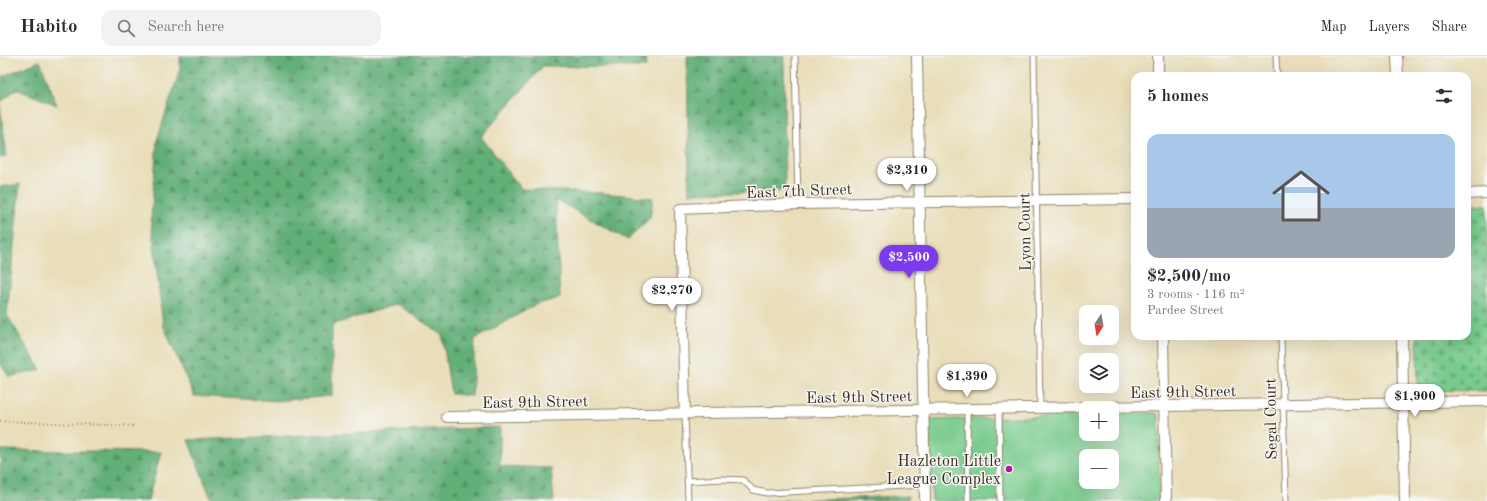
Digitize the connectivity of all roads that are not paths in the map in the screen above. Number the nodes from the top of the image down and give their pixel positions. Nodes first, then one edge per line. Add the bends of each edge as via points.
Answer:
1 (795, 56) edge
2 (917, 56) edge
3 (1034, 56) edge
4 (1158, 56) edge
5 (1276, 56) edge
6 (1397, 56) edge
7 (1158, 72) edge
8 (1277, 72) edge
9 (1398, 72) edge
10 (1487, 193) edge
11 (1471, 194) edge
12 (1131, 199) edge
13 (1036, 200) junction
14 (919, 202) junction
15 (798, 204) junction
16 (1163, 340) edge
17 (1281, 340) edge
18 (1402, 340) edge
19 (1487, 401) edge
20 (1403, 402) junction
21 (1282, 404) junction
22 (1164, 406) junction
23 (1040, 408) junction
24 (967, 409) junction
25 (999, 409) junction
26 (923, 410) junction
27 (686, 414) junction
28 (447, 417) dead end
29 (687, 482) junction
30 (924, 485) junction
31 (688, 501) edge
32 (925, 501) edge
33 (968, 501) edge
34 (1000, 501) edge
35 (1166, 501) edge
36 (1286, 501) edge
37 (1405, 501) edge

1 - 15 lane
2 - 14 street
3 - 13 lane, Lyon Court
4 - 7 street
5 - 8 lane
6 - 9 street
10 - 11 street
12 - 13 street, East 7th Street
13 - 14 street, East 7th Street
13 - 23 lane, Lyon Court
14 - 15 street, East 7th Street
14 - 26 street
15 - 27 street, East 7th Street via 680,209
16 - 22 street
17 - 21 lane, Segal Court
18 - 20 street
19 - 20 street, East 9th Street
20 - 21 street, East 9th Street
20 - 37 street
21 - 22 street, East 9th Street
21 - 36 lane, Segal Court
22 - 23 street, East 9th Street
22 - 35 street
23 - 25 street, East 9th Street
24 - 25 street, East 9th Street
24 - 26 street, East 9th Street
24 - 33 lane
25 - 34 lane
26 - 27 street, East 9th Street
26 - 30 street
27 - 28 street, East 9th Street
27 - 29 lane
29 - 30 lane via 743,480 753,490 767,493
29 - 31 lane
30 - 32 street

